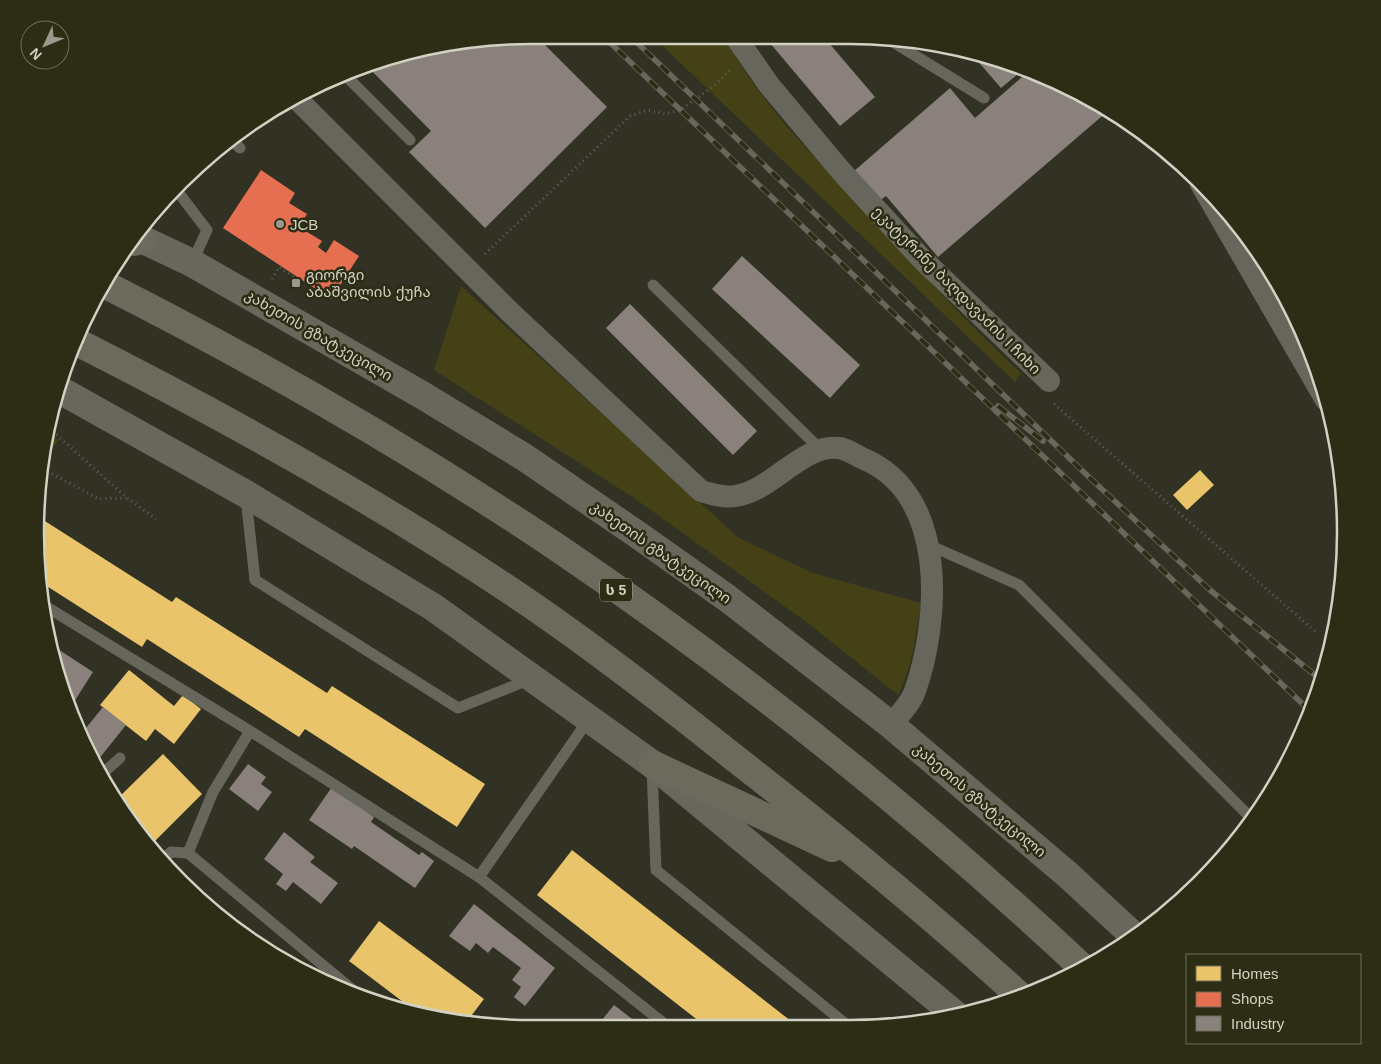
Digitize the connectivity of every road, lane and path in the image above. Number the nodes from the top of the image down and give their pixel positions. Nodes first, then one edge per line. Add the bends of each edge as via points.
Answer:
1 (741, 45) edge
2 (901, 47) edge
3 (349, 79) edge
4 (984, 98) dead end
5 (300, 102) edge
6 (410, 140) dead end
7 (180, 194) edge
8 (1216, 210) edge
9 (141, 241) edge
10 (192, 263) junction
11 (278, 267) dead end
12 (468, 270) junction
13 (304, 284) dead end
14 (653, 285) dead end
15 (110, 287) edge
16 (81, 344) edge
17 (1310, 372) edge
18 (1050, 391) joint
19 (64, 393) edge
20 (54, 433) edge
21 (821, 450) junction
22 (48, 471) edge
23 (246, 494) junction
24 (127, 498) junction
25 (156, 519) dead end
26 (929, 545) junction
27 (50, 609) edge
28 (1318, 633) dead end
29 (532, 678) junction
30 (589, 719) junction
31 (891, 725) junction
32 (250, 731) junction
33 (120, 758) dead end
34 (652, 764) junction
35 (106, 771) edge
36 (1247, 814) edge
37 (188, 853) junction
38 (167, 856) edge
39 (869, 865) junction
40 (478, 877) junction
41 (1129, 931) edge
42 (1078, 963) edge
43 (344, 982) edge
44 (1014, 991) edge
45 (950, 1010) edge
46 (660, 1020) edge
47 (840, 1020) edge

1 - 12 path via 715,85 680,110 665,114 648,110 630,116
1 - 18 street, ეკატერინე ბაღდავაძის I ჩიხი via 841,172
2 - 4 lane
3 - 6 lane
5 - 12 street
7 - 10 lane via 208,230
8 - 17 street
9 - 10 street, კახეთის გზატკეცილი
10 - 31 street, კახეთის გზატკეცილი via 524,457 727,598
11 - 13 path
12 - 21 street via 701,491 735,496 761,487
14 - 21 lane
15 - 42 highway, ს 5 via 210,338 337,410 555,546 807,730 933,834
16 - 39 highway via 183,396 298,461 533,606 699,730
18 - 28 path
19 - 23 street
20 - 24 path
21 - 26 street via 840,448 879,465 900,483 919,513
22 - 24 path via 99,498
23 - 29 street via 433,607
23 - 29 lane via 255,580 458,708
24 - 25 path
26 - 31 street via 932,580 923,662 914,694
26 - 36 lane via 1019,585
27 - 32 lane
29 - 30 street
30 - 34 street
30 - 40 lane
31 - 41 street, კახეთის გზატკეცილი via 1068,875
32 - 37 lane via 213,792
32 - 40 lane
33 - 35 lane
34 - 39 highway
34 - 45 street
34 - 47 lane via 656,870
37 - 38 lane via 171,852
37 - 43 lane
39 - 44 highway
40 - 46 lane

